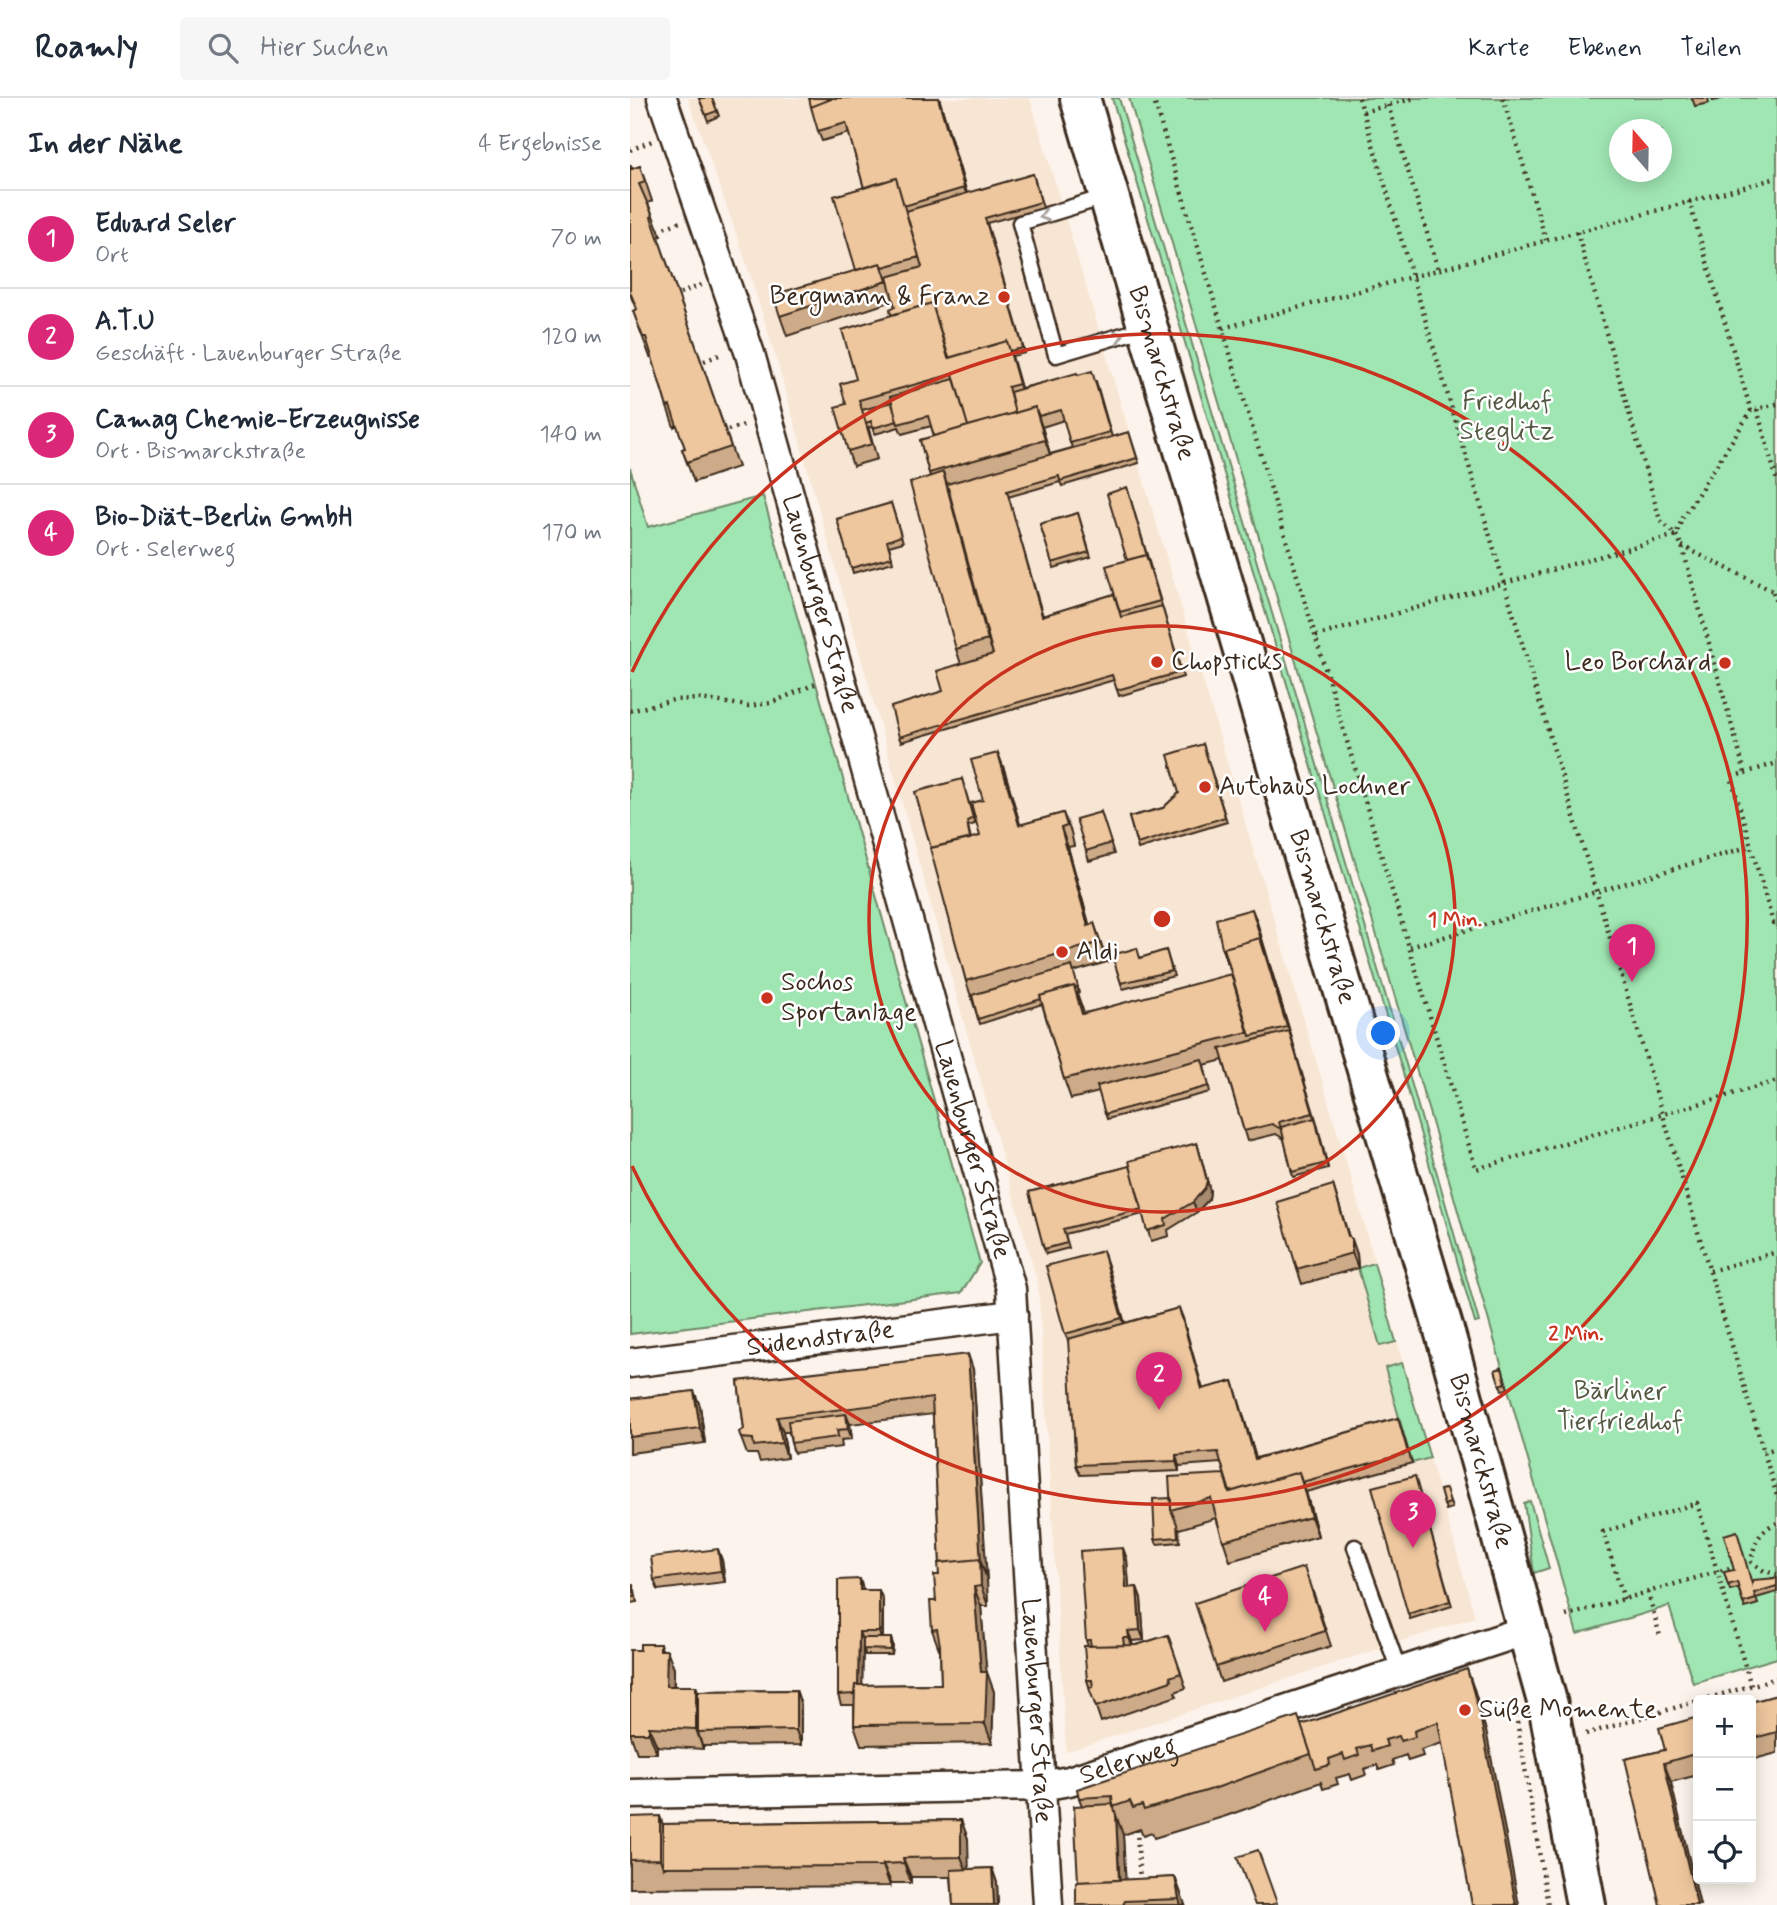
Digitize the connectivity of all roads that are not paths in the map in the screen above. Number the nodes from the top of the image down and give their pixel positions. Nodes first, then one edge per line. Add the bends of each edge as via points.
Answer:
1 (662, 98) edge
2 (1080, 98) edge
3 (1109, 196) junction
4 (1148, 327) junction
5 (1013, 1315) junction
6 (630, 1363) edge
7 (1355, 1547) dead end
8 (1527, 1630) junction
9 (1398, 1671) junction
10 (1041, 1786) junction
11 (630, 1794) edge
12 (1048, 1905) edge
13 (1586, 1905) edge

1 - 5 street, Lauenburger Straße via 750,354 1007,1275
2 - 3 street, Bismarckstraße
3 - 4 street, Bismarckstraße
3 -> 4 lane via 1020,223 1056,355
4 - 8 street, Bismarckstraße via 1393,1150
5 - 6 street, Südendstraße
5 - 10 street, Lauenburger Straße
7 - 9 lane
8 - 9 street, Selerweg
8 - 13 street, Bismarckstraße via 1555,1739
9 - 10 street, Selerweg via 1069,1781
10 - 11 street, Selerweg
10 - 12 street, Lauenburger Straße

